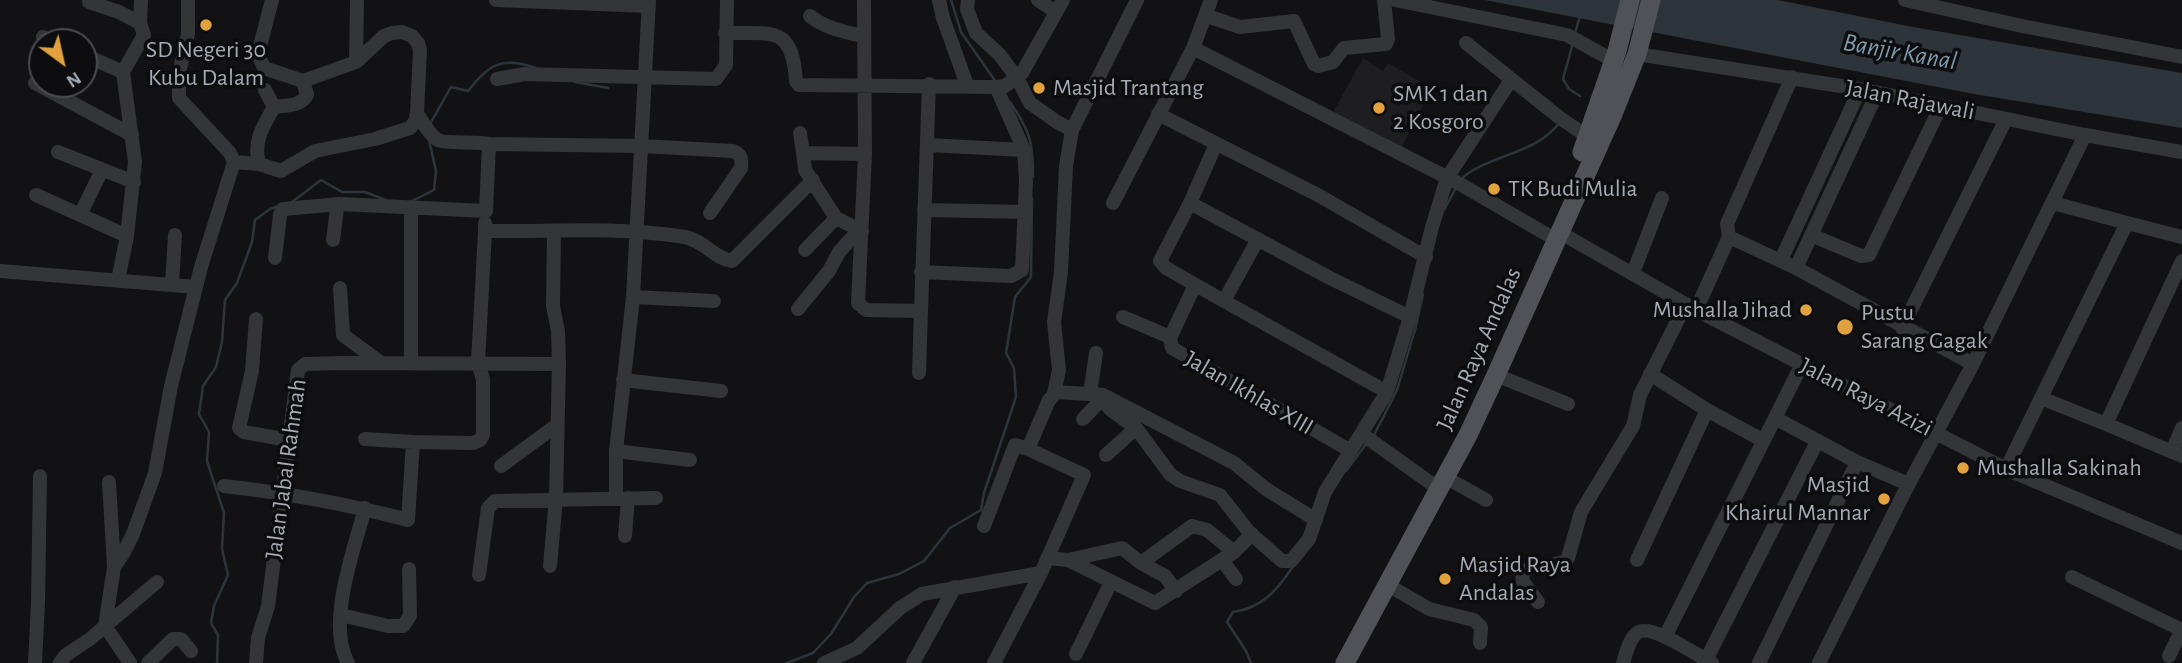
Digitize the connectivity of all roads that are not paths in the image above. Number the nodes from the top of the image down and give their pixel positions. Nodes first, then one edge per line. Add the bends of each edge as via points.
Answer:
1 (141, 0) edge
2 (188, 0) edge
3 (272, 0) edge
4 (357, 0) edge
5 (496, 0) edge
6 (727, 0) edge
7 (864, 0) edge
8 (939, 0) edge
9 (968, 0) edge
10 (1038, 0) edge
11 (1137, 0) edge
12 (1211, 0) edge
13 (1384, 0) edge
14 (1395, 0) edge
15 (1630, 0) edge
16 (1651, 0) edge
17 (1905, 0) edge
18 (89, 2) edge
19 (649, 3) edge
20 (1060, 6) edge
21 (810, 16) dead end
22 (1207, 16) junction
23 (140, 23) junction
24 (725, 33) junction
25 (863, 36) junction
26 (1466, 43) dead end
27 (1193, 48) junction
28 (1638, 51) junction
29 (1615, 56) junction
30 (2182, 57) edge
31 (98, 61) edge
32 (356, 62) junction
33 (123, 72) junction
34 (1792, 77) junction
35 (646, 78) junction
36 (498, 79) dead end
37 (1511, 80) junction
38 (303, 81) junction
39 (929, 84) junction
40 (1004, 84) junction
41 (967, 85) junction
42 (865, 86) junction
43 (1860, 89) junction
44 (265, 90) dead end
45 (1877, 93) junction
46 (63, 98) edge
47 (1941, 106) junction
48 (274, 107) junction
49 (1158, 114) junction
50 (419, 116) junction
51 (2006, 119) junction
52 (1072, 130) junction
53 (800, 133) dead end
54 (132, 135) junction
55 (2085, 135) junction
56 (1594, 140) junction
57 (489, 144) junction
58 (1216, 144) junction
59 (928, 145) junction
60 (641, 146) junction
61 (1024, 150) junction
62 (58, 152) dead end
63 (2182, 152) edge
64 (803, 153) junction
65 (865, 154) junction
66 (234, 162) junction
67 (259, 164) junction
68 (102, 170) junction
69 (1818, 179) junction
70 (813, 180) junction
71 (1453, 181) junction
72 (134, 182) junction
73 (1834, 186) junction
74 (36, 195) dead end
75 (1662, 198) dead end
76 (1113, 203) dead end
77 (1190, 203) junction
78 (2053, 203) junction
79 (340, 204) junction
80 (411, 208) junction
81 (924, 210) junction
82 (486, 211) junction
83 (1026, 212) junction
84 (710, 213) dead end
85 (80, 215) junction
86 (836, 218) junction
87 (2127, 223) junction
88 (861, 230) junction
89 (485, 231) junction
90 (635, 231) junction
91 (554, 232) junction
92 (1552, 233) junction
93 (175, 235) dead end
94 (1811, 235) junction
95 (127, 236) junction
96 (1729, 237) junction
97 (2182, 237) edge
98 (1258, 239) junction
99 (333, 240) dead end
100 (805, 250) dead end
101 (1426, 257) junction
102 (275, 258) dead end
103 (1781, 260) junction
104 (2182, 261) edge
105 (1796, 268) junction
106 (0, 271) edge
107 (921, 272) junction
108 (1633, 273) junction
109 (118, 279) junction
110 (172, 284) junction
111 (1195, 285) junction
112 (196, 287) junction
113 (340, 288) dead end
114 (633, 297) junction
115 (714, 301) dead end
116 (1224, 301) junction
117 (1691, 307) junction
118 (798, 309) dead end
119 (921, 312) junction
120 (1516, 314) junction
121 (1123, 317) dead end
122 (1410, 317) junction
123 (256, 319) dead end
124 (1902, 328) junction
125 (1170, 337) junction
126 (1096, 353) dead end
127 (381, 363) junction
128 (411, 363) junction
129 (478, 363) junction
130 (559, 364) junction
131 (1802, 364) junction
132 (1972, 364) junction
133 (919, 373) dead end
134 (1650, 374) junction
135 (1496, 375) junction
136 (623, 380) junction
137 (721, 391) dead end
138 (1387, 392) junction
139 (1054, 393) junction
140 (1096, 396) junction
141 (2041, 398) junction
142 (1568, 404) dead end
143 (1707, 410) junction
144 (1775, 418) junction
145 (1083, 419) dead end
146 (2106, 424) junction
147 (557, 425) junction
148 (1136, 428) junction
149 (2182, 428) edge
150 (1936, 433) junction
151 (1367, 437) junction
152 (365, 439) dead end
153 (288, 440) junction
154 (1762, 440) junction
155 (413, 442) junction
156 (1816, 442) junction
157 (1028, 449) junction
158 (616, 451) junction
159 (1351, 452) junction
160 (2177, 454) edge
161 (1106, 455) dead end
162 (690, 460) dead end
163 (1857, 463) junction
164 (501, 466) dead end
165 (2006, 469) junction
166 (40, 476) dead end
167 (109, 482) dead end
168 (1438, 483) junction
169 (1908, 484) junction
170 (224, 486) dead end
171 (282, 493) junction
172 (556, 498) junction
173 (622, 498) junction
174 (656, 498) dead end
175 (1486, 500) dead end
176 (365, 508) junction
177 (1316, 520) junction
178 (984, 526) dead end
179 (1252, 534) junction
180 (625, 536) dead end
181 (2182, 543) edge
182 (1228, 556) junction
183 (1048, 558) junction
184 (1068, 560) junction
185 (1637, 561) dead end
186 (1141, 563) junction
187 (550, 566) dead end
188 (114, 567) junction
189 (409, 569) dead end
190 (1041, 573) junction
191 (479, 575) dead end
192 (2072, 577) dead end
193 (1236, 579) dead end
194 (157, 582) dead end
195 (1111, 582) junction
196 (1388, 585) junction
197 (955, 587) junction
198 (1176, 591) junction
199 (1538, 602) dead end
200 (341, 615) junction
201 (105, 626) junction
202 (2182, 629) edge
203 (1665, 637) junction
204 (1479, 643) dead end
205 (191, 651) dead end
206 (1076, 654) dead end
207 (2169, 656) dead end
208 (1709, 661) edge
209 (34, 663) edge
210 (60, 663) edge
211 (130, 663) edge
212 (148, 663) edge
213 (256, 663) edge
214 (348, 663) edge
215 (824, 663) edge
216 (913, 663) edge
217 (994, 663) edge
218 (1332, 663) edge
219 (1345, 663) edge
220 (1623, 663) edge
221 (1759, 663) edge
222 (1819, 663) edge

1 - 23 street
2 - 66 street via 179,98
3 - 38 street via 261,36 260,63 268,71
4 - 32 street
5 - 19 street
6 - 24 street
7 - 25 street
8 - 41 street
9 - 40 street via 976,33 999,54
10 - 20 street
11 - 52 street
12 - 22 street
13 - 22 street via 1386,44 1345,48 1333,62 1318,66 1294,21 1240,27
14 - 29 street via 1573,38
15 - 29 main road, Jalan Raya Andalas
16 - 28 main road, Jalan Raya Andalas
17 - 30 street
18 - 23 street
19 - 35 street
20 - 40 street
21 - 25 street via 828,27
22 - 27 street
23 - 33 street via 144,35
24 - 35 street via 726,65 716,79
24 - 42 street via 778,36 789,46 799,85
25 - 42 street
26 - 37 street
27 - 49 street
27 - 71 street, Jalan Raya Azizi
28 - 34 street, Jalan Rajawali
28 - 56 main road, Jalan Raya Andalas via 1613,114
29 - 56 main road, Jalan Raya Andalas
31 - 33 street
32 - 38 street
32 - 50 street via 384,36 402,32 412,36 420,50
33 - 54 street
34 - 43 street, Jalan Rajawali
34 - 96 street via 1727,225
35 - 36 street via 525,74
35 - 60 street
37 - 56 street
37 - 71 street
38 - 48 street via 304,101
39 - 41 street
39 - 42 street
39 - 59 street
40 - 41 street
40 - 52 street
40 - 61 street
42 - 65 street
43 - 45 street, Jalan Rajawali
43 - 69 street
44 - 48 street
45 - 47 street, Jalan Rajawali
45 - 73 street
46 - 54 street
47 - 51 street, Jalan Rajawali
47 - 94 street via 1869,255
48 - 67 street via 256,145
49 - 58 street
49 - 76 street
50 - 57 street via 440,141
50 - 67 street via 410,128 315,151 285,170
51 - 55 street, Jalan Rajawali
51 - 124 street
52 - 139 street via 1054,322 1059,370
53 - 64 street
54 - 72 street
55 - 63 street, Jalan Rajawali
55 - 78 street
56 - 92 main road, Jalan Raya Andalas
57 - 60 street
57 - 82 street
58 - 77 street
58 - 101 street
59 - 61 street
59 - 81 street
60 - 84 street via 739,154 740,168
60 - 90 street
61 - 83 street
62 - 68 street
64 - 65 street
64 - 70 street via 804,167
65 - 88 street
66 - 67 street
66 - 112 street
68 - 72 street
68 - 85 street
69 - 73 street
69 - 103 street
70 - 86 street
70 - 90 street via 732,261 695,240
71 - 92 street, Jalan Raya Azizi
71 - 101 street via 1432,227
72 - 95 street
73 - 94 street
74 - 85 street
75 - 108 street
77 - 98 street
77 - 111 street via 1160,261
78 - 87 street
78 - 132 street
79 - 80 street
79 - 99 street
79 - 102 street via 283,209
80 - 82 street
80 - 128 street
81 - 83 street
81 - 107 street
82 - 89 street
83 - 107 street via 1024,265 1015,276
85 - 95 street
86 - 88 street
86 - 100 street
87 - 97 street
87 - 141 street
88 - 118 street
88 - 119 street via 860,306
89 - 91 street
89 - 129 street
90 - 91 street
90 - 114 street
91 - 130 street via 552,306
92 - 108 street, Jalan Raya Azizi
92 - 120 main road, Jalan Raya Andalas
93 - 110 street
94 - 105 street
95 - 109 street
96 - 103 street
96 - 117 street
98 - 116 street
98 - 122 street
101 - 122 street
103 - 105 street
104 - 146 street
105 - 124 street
106 - 109 street
107 - 119 street
108 - 117 street, Jalan Raya Azizi
109 - 110 street
110 - 112 street
111 - 116 street
111 - 125 street, Jalan Ikhlas XIII
112 - 188 street via 170,386 155,473 133,534
113 - 127 street via 343,335
114 - 115 street
114 - 136 street
116 - 138 street
117 - 131 street, Jalan Raya Azizi
117 - 134 street
119 - 133 street
120 - 135 main road, Jalan Raya Andalas
120 - 168 main road, Jalan Raya Andalas
121 - 125 street
122 - 138 street
123 - 153 street via 252,371 239,428
124 - 132 street
125 - 159 street, Jalan Ikhlas XIII via 1176,352
126 - 140 street
127 - 128 street, Jalan Jabal Rahmah
127 - 153 street, Jalan Jabal Rahmah via 301,366
128 - 129 street, Jalan Jabal Rahmah
129 - 130 street, Jalan Jabal Rahmah
129 - 155 street via 483,379 480,440
130 - 147 street
131 - 144 street
131 - 150 street, Jalan Raya Azizi
132 - 150 street
134 - 143 street
134 - 199 street via 1633,426 1581,512 1568,558 1522,573
135 - 142 street
135 - 168 main road, Jalan Raya Andalas
136 - 137 street
136 - 158 street
138 - 151 street
139 - 140 street
139 - 157 street
140 - 145 street
140 - 148 street
140 - 177 street via 1103,395 1234,463
141 - 146 street
141 - 165 street
143 - 154 street
143 - 185 street
144 - 154 street
144 - 156 street
146 - 160 street
147 - 164 street
147 - 172 street
148 - 161 street
148 - 179 street via 1172,477 1220,495
149 - 160 street
150 - 165 street, Jalan Raya Azizi
150 - 169 street
151 - 159 street
151 - 168 street
152 - 155 street
153 - 171 street, Jalan Jabal Rahmah
154 - 203 street
155 - 176 street via 408,520
156 - 163 street
156 - 208 street
157 - 178 street via 1016,445
157 - 183 street via 1084,475
158 - 162 street
158 - 173 street
159 - 177 street via 1323,496
163 - 169 street
163 - 221 street
165 - 181 street, Jalan Raya Azizi
166 - 209 street
167 - 188 street
168 - 175 street
168 - 196 main road, Jalan Raya Andalas
168 - 218 main road, Jalan Raya Andalas
169 - 222 street
170 - 171 street
171 - 176 street
171 - 213 street, Jalan Jabal Rahmah
172 - 173 street
172 - 187 street
172 - 191 street via 499,500 490,505
173 - 174 street
173 - 180 street
176 - 200 street
177 - 179 street via 1309,539 1288,562
179 - 182 street
182 - 186 street via 1207,530 1192,526
182 - 193 street
182 - 198 street
183 - 184 street
183 - 190 street
184 - 186 street via 1119,548
184 - 195 street
186 - 198 street via 1165,576
188 - 201 street
189 - 200 street via 410,616 403,626
190 - 197 street
190 - 217 street
192 - 202 street
194 - 201 street
195 - 198 street via 1153,603
195 - 206 street
196 - 204 street via 1429,609 1474,621 1481,627
196 - 219 main road, Jalan Raya Andalas
197 - 215 street via 915,597 853,651
197 - 216 street
200 - 214 street via 339,633
201 - 210 street
201 - 211 street
202 - 207 street
203 - 208 street
203 - 220 street via 1640,631
205 - 212 street via 181,639 173,639

